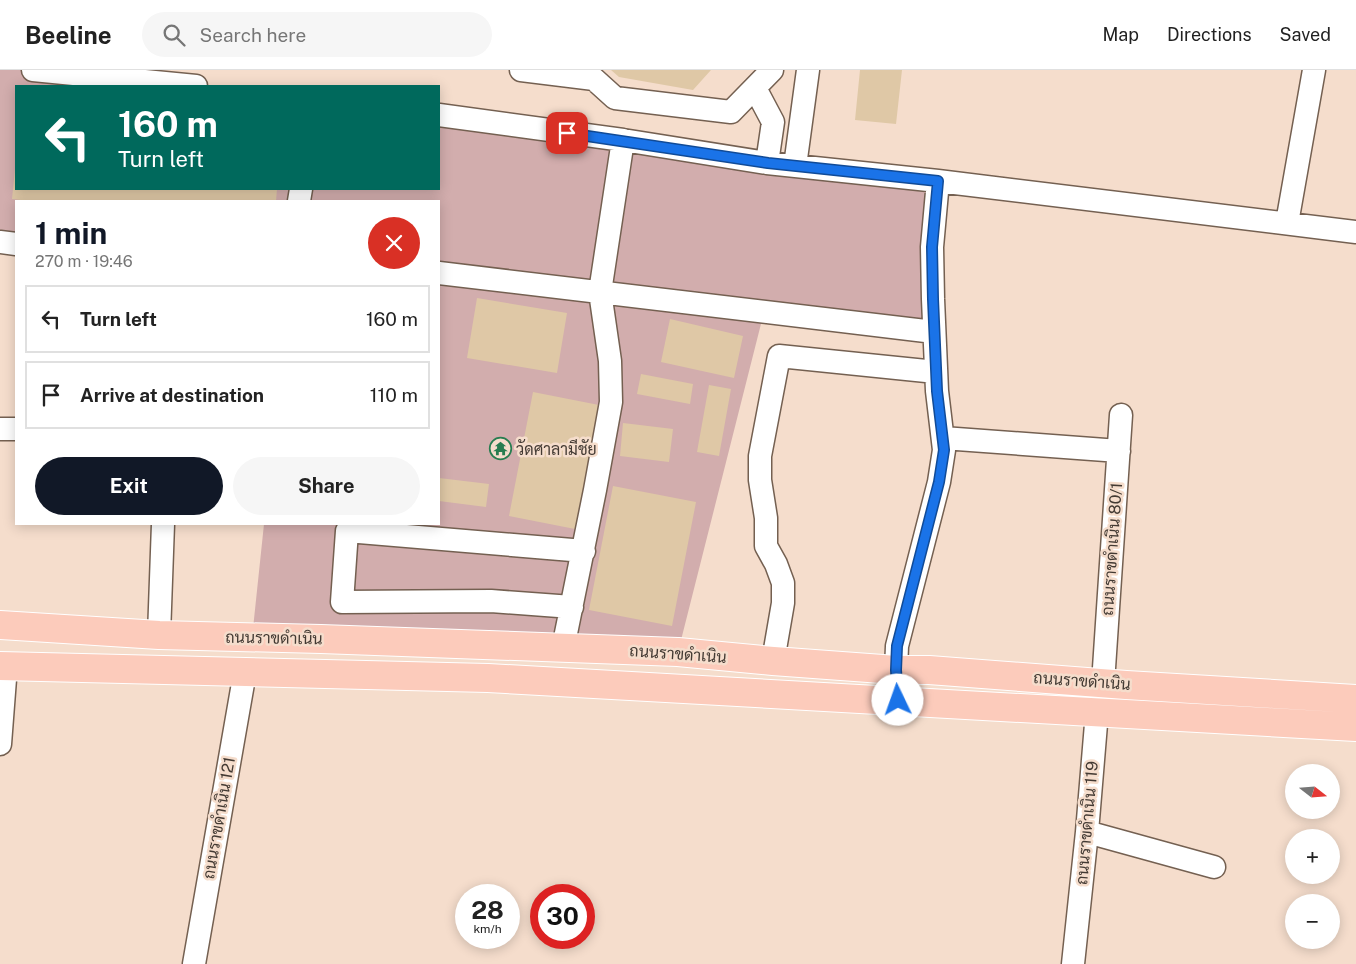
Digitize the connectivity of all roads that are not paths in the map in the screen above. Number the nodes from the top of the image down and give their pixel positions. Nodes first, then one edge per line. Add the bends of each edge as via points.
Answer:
1 (33, 70) edge
2 (521, 70) edge
3 (772, 70) edge
4 (808, 70) edge
5 (1314, 70) edge
6 (589, 75) edge
7 (186, 85) edge
8 (755, 88) junction
9 (440, 115) edge
10 (622, 140) junction
11 (768, 163) junction
12 (795, 166) junction
13 (938, 181) junction
14 (1287, 223) junction
15 (1356, 232) edge
16 (0, 242) edge
17 (15, 244) edge
18 (440, 273) edge
19 (600, 292) junction
20 (934, 332) junction
21 (936, 372) junction
22 (1121, 415) dead end
23 (0, 429) edge
24 (15, 429) edge
25 (943, 438) junction
26 (1119, 451) junction
27 (163, 525) edge
28 (584, 551) junction
29 (572, 607) junction
30 (0, 625) edge
31 (159, 635) junction
32 (564, 648) junction
33 (773, 661) junction
34 (3, 666) edge
35 (896, 670) junction
36 (245, 672) junction
37 (1103, 683) junction
38 (898, 700) junction
39 (1356, 700) edge
40 (1096, 712) junction
41 (1356, 727) edge
42 (0, 744) edge
43 (1087, 832) junction
44 (1214, 867) dead end
45 (194, 964) edge
46 (1072, 964) edge

1 - 7 street
2 - 6 street
3 - 8 street
4 - 12 street
5 - 14 street
6 - 8 street via 615,98 731,112
8 - 11 street via 773,122
9 - 10 street
10 - 11 street
10 - 19 street
11 - 12 street
12 - 13 street
13 - 14 street
13 - 20 street via 932,247
14 - 15 street
16 - 17 street
18 - 19 street
19 - 20 street
19 - 28 street via 610,361 610,402
20 - 21 street
21 - 25 street
21 - 33 street via 779,356 760,456 766,546 783,583 783,603
22 - 26 street, ถนนราขดำเนิน 80/1
23 - 24 street
25 - 26 street
25 - 35 street via 939,482 897,646
26 - 37 street, ถนนราขดำเนิน 80/1
27 - 31 street
28 - 29 street
28 - 29 street via 347,531 342,602 491,601
29 - 32 street
30 - 31 main road, ถนนราขดำเนิน
31 - 32 main road, ถนนราขดำเนิน
32 - 33 main road, ถนนราขดำเนิน via 678,652
33 - 35 main road, ถนนราขดำเนิน
34 - 36 main road, ถนนราขดำเนิน
34 - 42 street
35 - 37 main road, ถนนราขดำเนิน
35 - 38 street
36 - 38 main road, ถนนราขดำเนิน via 488,678
36 - 45 street, ถนนราขดำเนิน 121
37 - 39 main road, ถนนราขดำเนิน
37 - 40 street, ถนนราขดำเนิน 119
38 - 40 main road, ถนนราขดำเนิน
40 - 41 main road, ถนนราขดำเนิน
40 - 43 street, ถนนราขดำเนิน 119
43 - 44 street
43 - 46 street, ถนนราขดำเนิน 119

